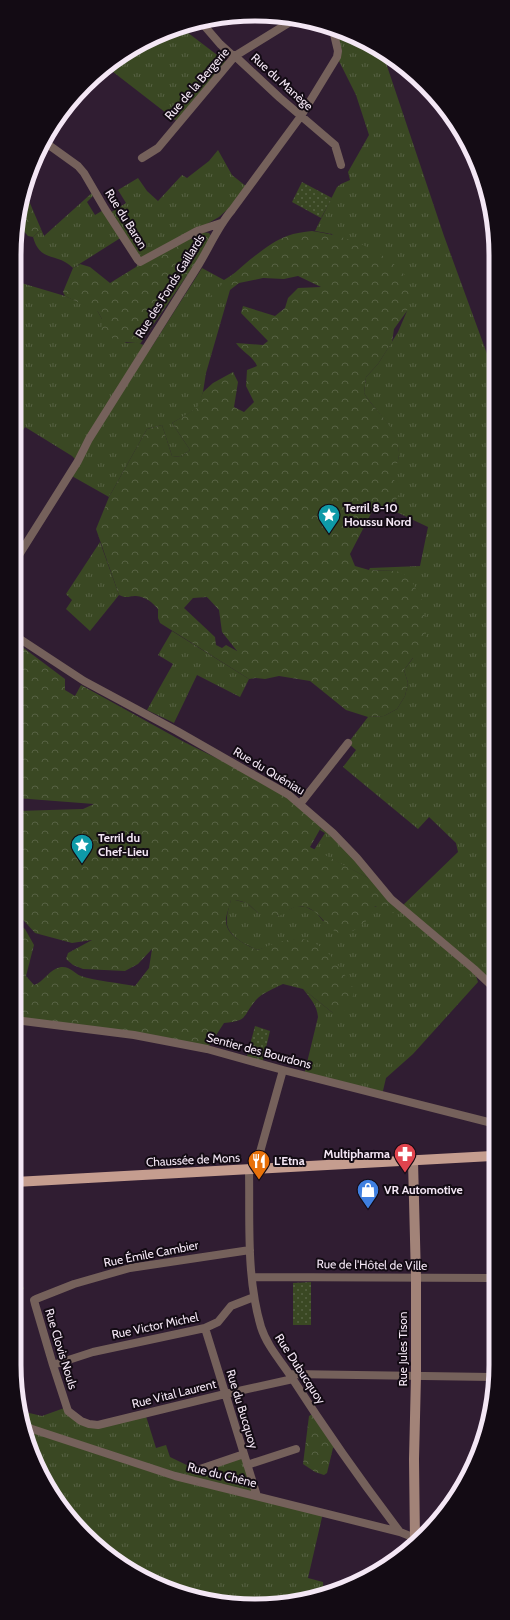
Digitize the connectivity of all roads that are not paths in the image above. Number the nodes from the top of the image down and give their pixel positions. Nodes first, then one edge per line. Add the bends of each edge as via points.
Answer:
1 (288, 23) edge
2 (205, 26) edge
3 (334, 35) edge
4 (235, 56) junction
5 (301, 116) junction
6 (49, 145) edge
7 (142, 158) dead end
8 (341, 165) dead end
9 (221, 223) junction
10 (21, 552) edge
11 (21, 640) edge
12 (348, 743) dead end
13 (300, 804) junction
14 (489, 983) edge
15 (21, 1021) edge
16 (283, 1070) junction
17 (489, 1122) edge
18 (489, 1156) edge
19 (413, 1161) junction
20 (252, 1170) junction
21 (21, 1182) edge
22 (250, 1250) junction
23 (252, 1277) junction
24 (416, 1278) junction
25 (489, 1278) edge
26 (254, 1297) junction
27 (36, 1299) joint
28 (205, 1328) junction
29 (53, 1365) junction
30 (416, 1376) junction
31 (291, 1377) junction
32 (488, 1377) edge
33 (225, 1394) junction
34 (67, 1407) joint
35 (30, 1428) edge
36 (296, 1449) dead end
37 (244, 1454) junction
38 (247, 1465) junction
39 (197, 1470) dead end
40 (257, 1496) junction
41 (400, 1532) junction
42 (417, 1533) edge
43 (413, 1537) edge

1 - 4 street, Rue de la Bergerie
2 - 4 street, Rue du Manège via 230,54
3 - 5 street, Rue des Fonds Gaillards via 337,57
4 - 5 street, Rue du Manège
4 - 7 street, Rue de la Bergerie via 158,148
5 - 8 street, Rue du Manège via 335,145
5 - 9 street, Rue des Fonds Gaillards
6 - 9 street, Rue du Baron via 84,173 140,262 197,231
9 - 10 street, Rue des Fonds Gaillards via 199,264
11 - 13 street, Rue du Quéniau via 84,681 177,731
12 - 13 street
13 - 14 street, Rue du Quéniau via 345,846 391,899
15 - 16 street, Sentier des Bourdons via 207,1049
16 - 17 street, Sentier des Bourdons
16 - 20 street, Rue Dubucquoy
18 - 19 main road, Chaussée de Mons
19 - 20 main road, Chaussée de Mons
19 - 24 street, Rue Jules Tison
20 - 21 main road, Chaussée de Mons
20 - 22 street, Rue Dubucquoy
22 - 23 street, Rue Dubucquoy
22 - 27 street, Rue Émile Cambier via 130,1268 74,1284
23 - 24 street, Rue de l'Hôtel de Ville
23 - 26 street, Rue Dubucquoy
24 - 25 street, Rue de l'Hôtel de Ville
24 - 30 street, Rue Jules Tison
26 - 28 street, Rue Victor Michel via 231,1306 218,1322
26 - 31 street, Rue Dubucquoy via 266,1340
27 - 29 street, Rue Clovis Nouls via 35,1304
28 - 29 street, Rue Victor Michel via 100,1351
28 - 33 street, Rue du Bucquoy
29 - 34 street, Rue Clovis Nouls
30 - 31 street, Rue Vital Laurent
30 - 32 street, Rue Vital Laurent
30 - 42 street, Rue Jules Tison
31 - 33 street, Rue Vital Laurent
31 - 41 street, Rue Dubucquoy via 337,1446
33 - 34 street, Rue Vital Laurent via 98,1425 81,1421 71,1414
33 - 37 street, Rue du Bucquoy
35 - 40 street, Rue du Chêne via 175,1476
36 - 38 street
37 - 38 street, Rue du Bucquoy
37 - 39 street
38 - 40 street, Rue du Bucquoy
40 - 41 street, Rue du Chêne
41 - 43 street, Rue du Chêne

